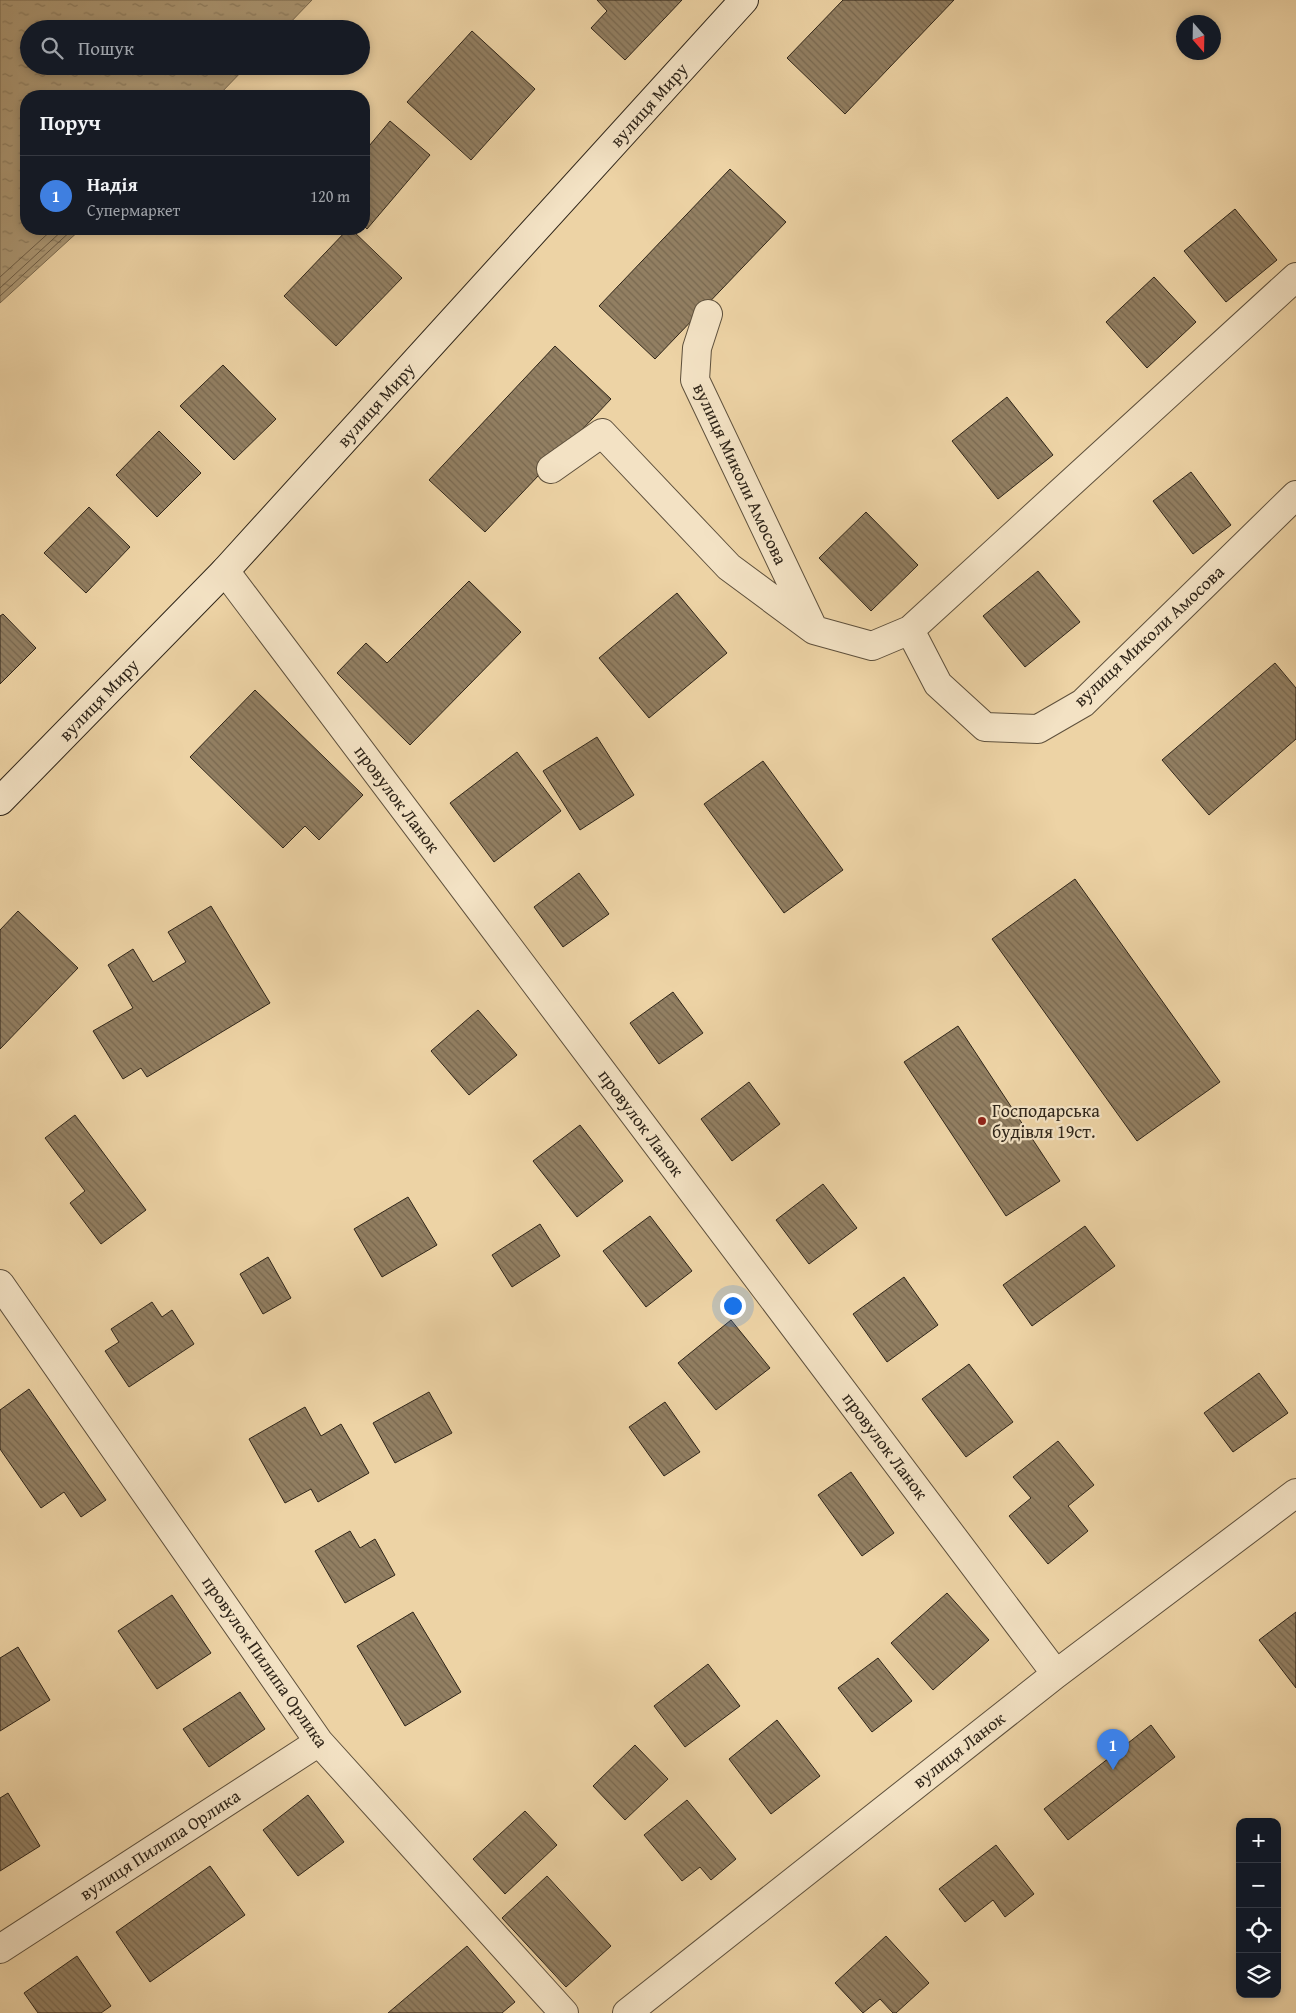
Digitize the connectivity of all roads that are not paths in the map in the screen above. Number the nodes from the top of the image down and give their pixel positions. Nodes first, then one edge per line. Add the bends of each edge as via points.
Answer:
1 (744, 0) edge
2 (1296, 277) edge
3 (708, 314) dead end
4 (551, 469) dead end
5 (1296, 495) edge
6 (225, 571) junction
7 (814, 630) junction
8 (910, 630) junction
9 (0, 801) edge
10 (0, 1284) edge
11 (1296, 1494) edge
12 (1056, 1674) junction
13 (319, 1742) junction
14 (0, 1949) edge
15 (564, 2013) edge
16 (627, 2013) edge

1 - 6 street, вулиця Миру
2 - 8 street, вулиця Миколи Амосова
3 - 7 street, вулиця Миколи Амосова via 697,348 694,380
4 - 7 street, вулиця Миколи Амосова via 602,433 729,567
5 - 8 street, вулиця Миколи Амосова via 1084,703 1038,729 985,727 938,684
6 - 9 street, вулиця Миру
6 - 12 street, провулок Ланок
7 - 8 street, вулиця Миколи Амосова via 872,646
10 - 13 street, провулок Пилипа Орлика
11 - 12 street, вулиця Ланок
12 - 16 street, вулиця Ланок
13 - 14 street, вулиця Пилипа Орлика
13 - 15 street, провулок Пилипа Орлика

